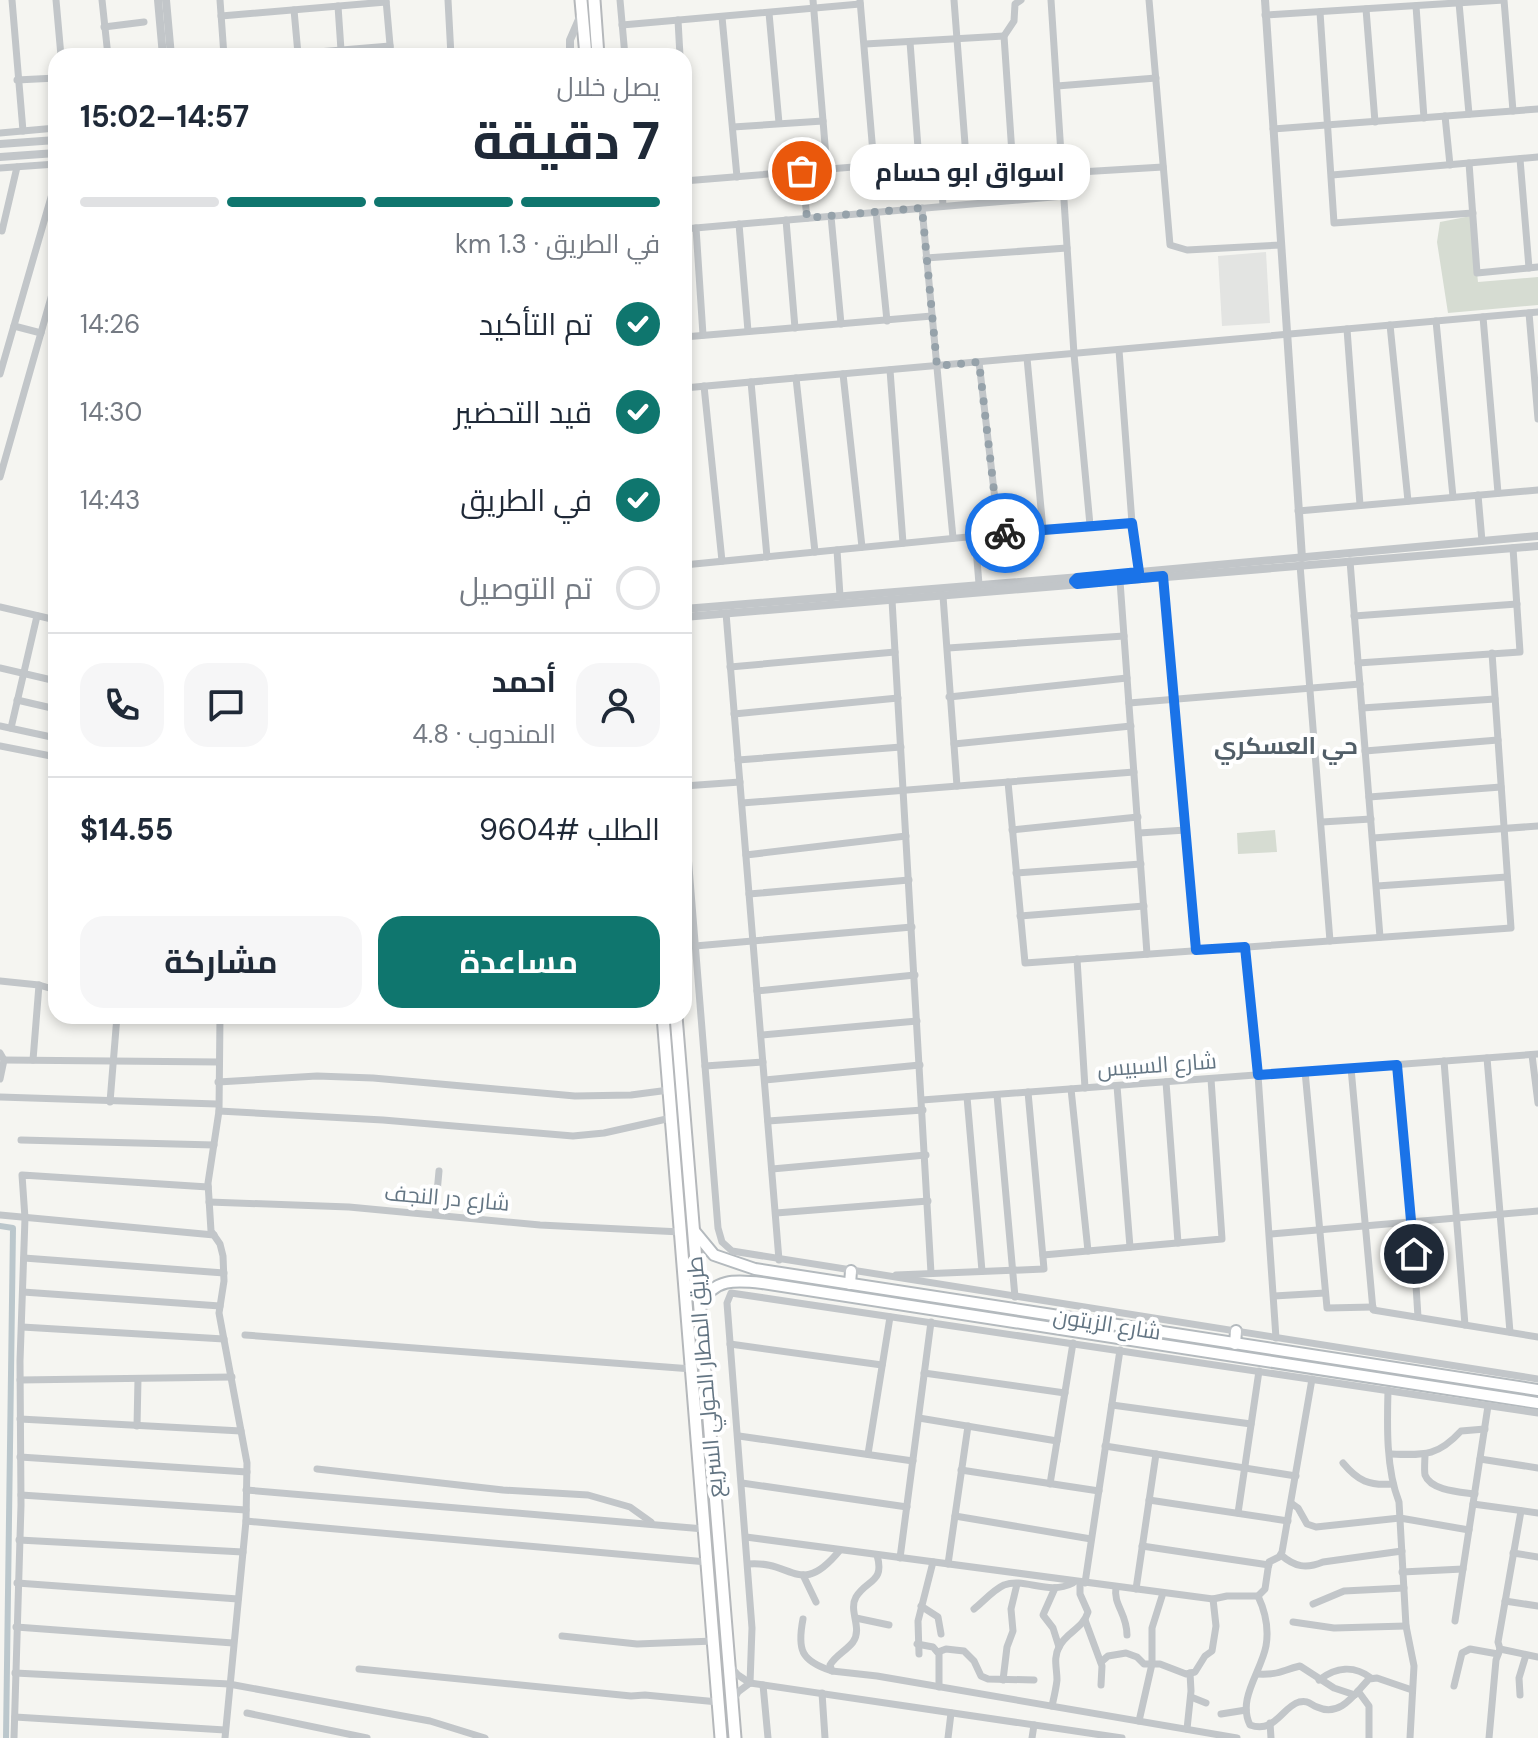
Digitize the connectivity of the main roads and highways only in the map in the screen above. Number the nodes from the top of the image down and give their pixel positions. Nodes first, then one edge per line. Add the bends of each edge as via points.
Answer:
1 (585, 2) edge
2 (586, 48) edge
3 (596, 48) edge
4 (664, 1024) edge
5 (676, 1024) edge
6 (686, 1229) junction
7 (851, 1271) road end
8 (776, 1272) junction
9 (773, 1284) junction
10 (850, 1284) junction
11 (826, 1292) junction
12 (1027, 1299) road end
13 (701, 1305) junction
14 (823, 1306) road end
15 (1026, 1311) junction
16 (1003, 1319) junction
17 (1112, 1330) junction
18 (1236, 1331) road end
19 (1000, 1333) road end
20 (1138, 1335) junction
21 (1308, 1342) road end
22 (1235, 1344) junction
23 (1307, 1356) junction
24 (1538, 1390) edge
25 (1538, 1403) edge
26 (721, 1738) edge
27 (735, 1738) edge

1 - 2 highway
1 - 3 highway
4 - 6 highway, طريق المطار الحولي السريع
5 - 6 highway, طريق المطار الحولي السريع
6 - 8 main road, شارع الزيتون via 722,1259
6 - 13 highway, طريق المطار الحولي السريع
6 - 26 highway, طريق المطار الحولي السريع
7 - 10 main road
8 - 9 main road
8 - 10 main road, شارع الزيتون
9 - 11 main road, شارع الزيتون
9 - 13 main road, شارع الزيتون via 725,1281
10 - 15 main road, شارع الزيتون
11 - 14 main road
11 - 16 main road, شارع الزيتون
12 - 15 main road
13 - 27 highway, طريق المطار الحولي السريع
15 - 17 main road, شارع الزيتون
16 - 17 main road, شارع الزيتون
16 - 19 main road
17 - 20 main road, شارع الزيتون
18 - 22 main road
20 - 22 main road, شارع الزيتون
20 - 25 main road, شارع الزيتون via 1238,1362
21 - 23 main road
22 - 23 main road, شارع الزيتون
23 - 24 main road, شارع الزيتون

